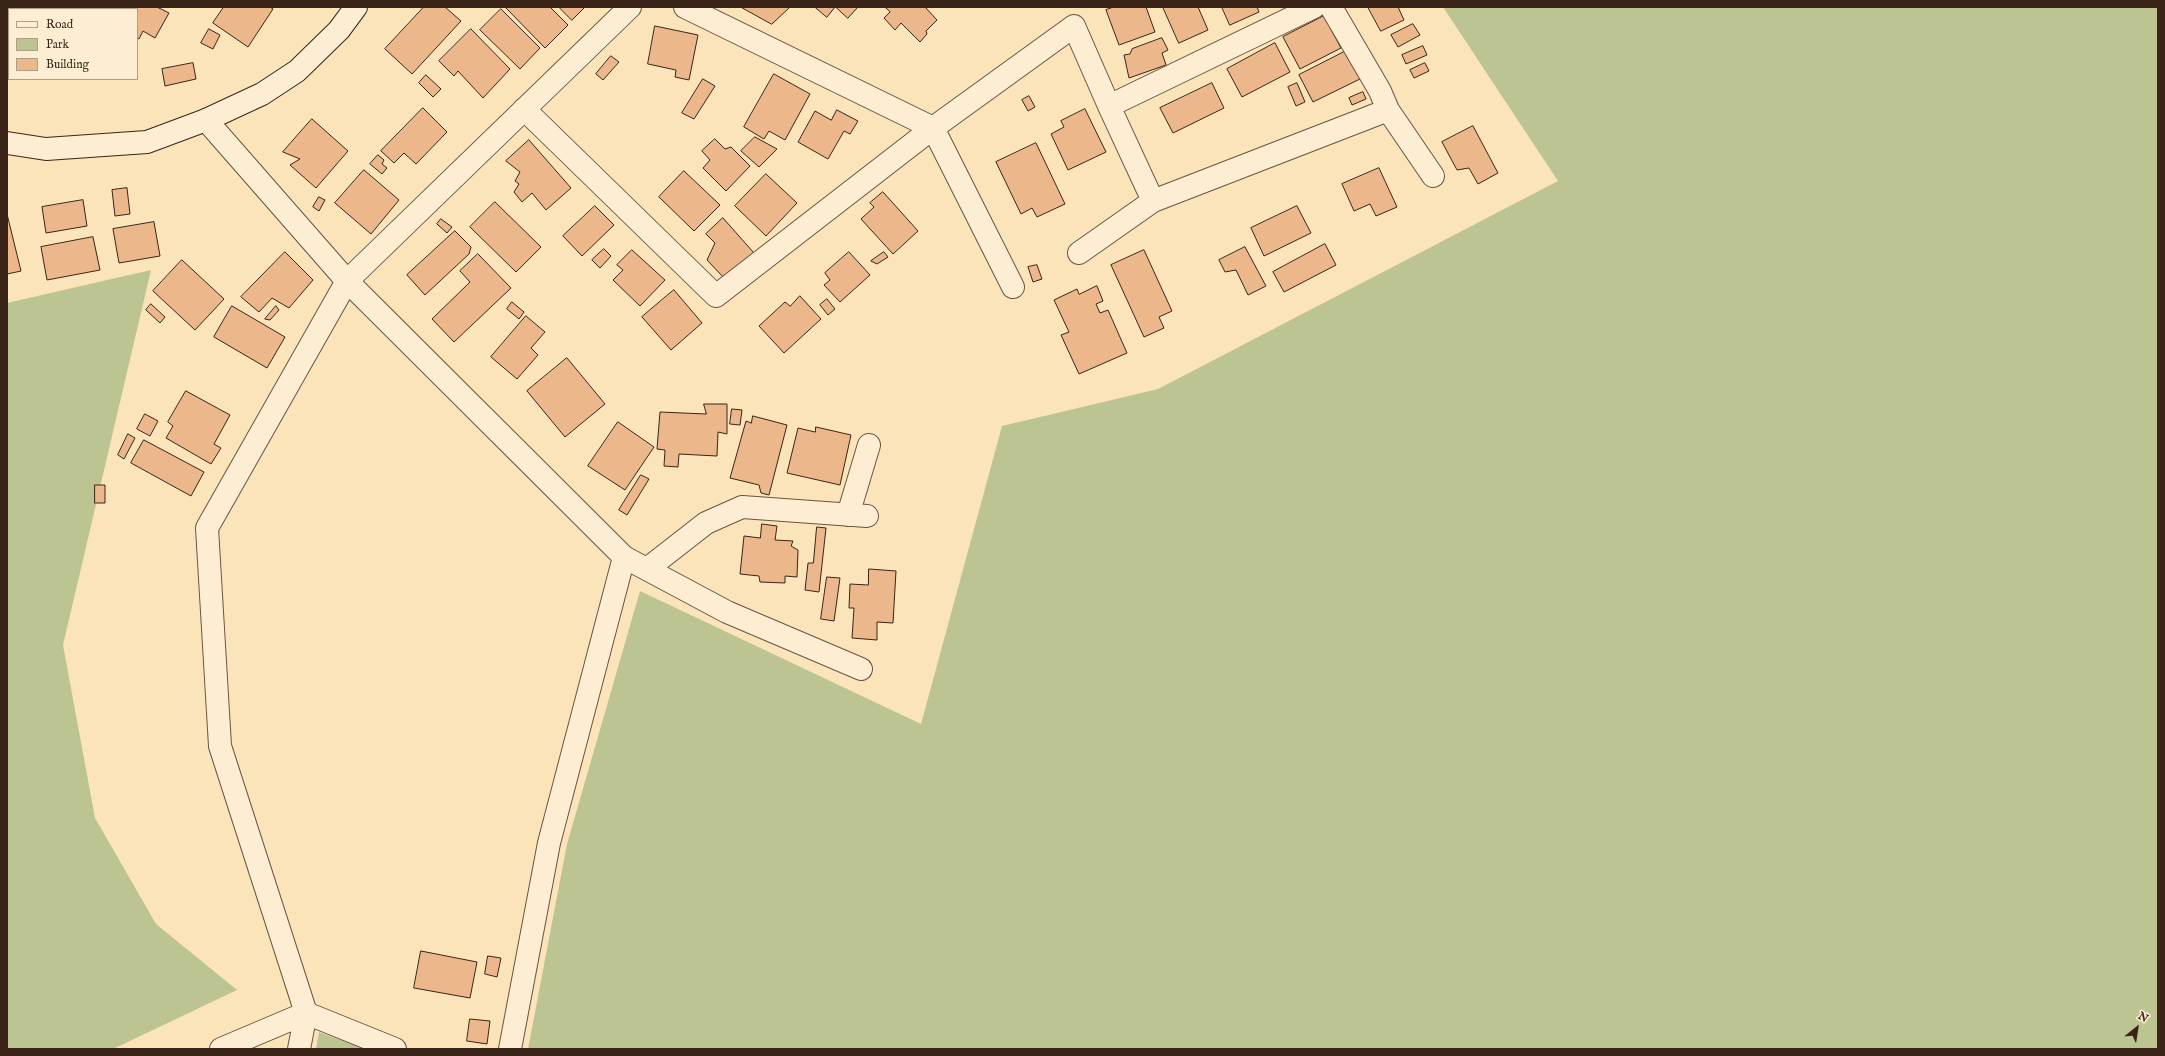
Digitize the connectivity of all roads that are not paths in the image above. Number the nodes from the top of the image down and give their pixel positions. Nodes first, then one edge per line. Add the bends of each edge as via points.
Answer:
1 (356, 7) edge
2 (630, 7) edge
3 (685, 7) edge
4 (1314, 7) edge
5 (1330, 7) edge
6 (1108, 106) junction
7 (524, 109) junction
8 (1388, 110) junction
9 (206, 120) junction
10 (933, 128) junction
11 (7, 143) edge
12 (1433, 176) dead end
13 (1152, 201) junction
14 (1079, 253) dead end
15 (347, 281) junction
16 (1013, 287) dead end
17 (869, 445) dead end
18 (624, 557) junction
19 (647, 569) junction
20 (861, 669) dead end
21 (306, 1013) junction
22 (221, 1049) edge
23 (299, 1049) edge
24 (395, 1049) edge
25 (510, 1049) edge

1 - 9 street via 339,30 296,71 262,94
2 - 7 street
3 - 10 street
4 - 6 street
5 - 8 street via 1380,91
6 - 10 street via 1074,26
6 - 13 street
7 - 10 street via 716,296
7 - 15 street
8 - 12 street
8 - 13 street
9 - 11 street via 147,142 46,149
9 - 15 street
10 - 16 street
13 - 14 street
15 - 18 street
15 - 21 street via 207,528 220,746
17 - 19 street via 858,515 742,507 706,523
18 - 19 street
18 - 25 street via 549,843
19 - 20 street via 727,612
21 - 22 street
21 - 23 street
21 - 24 street

